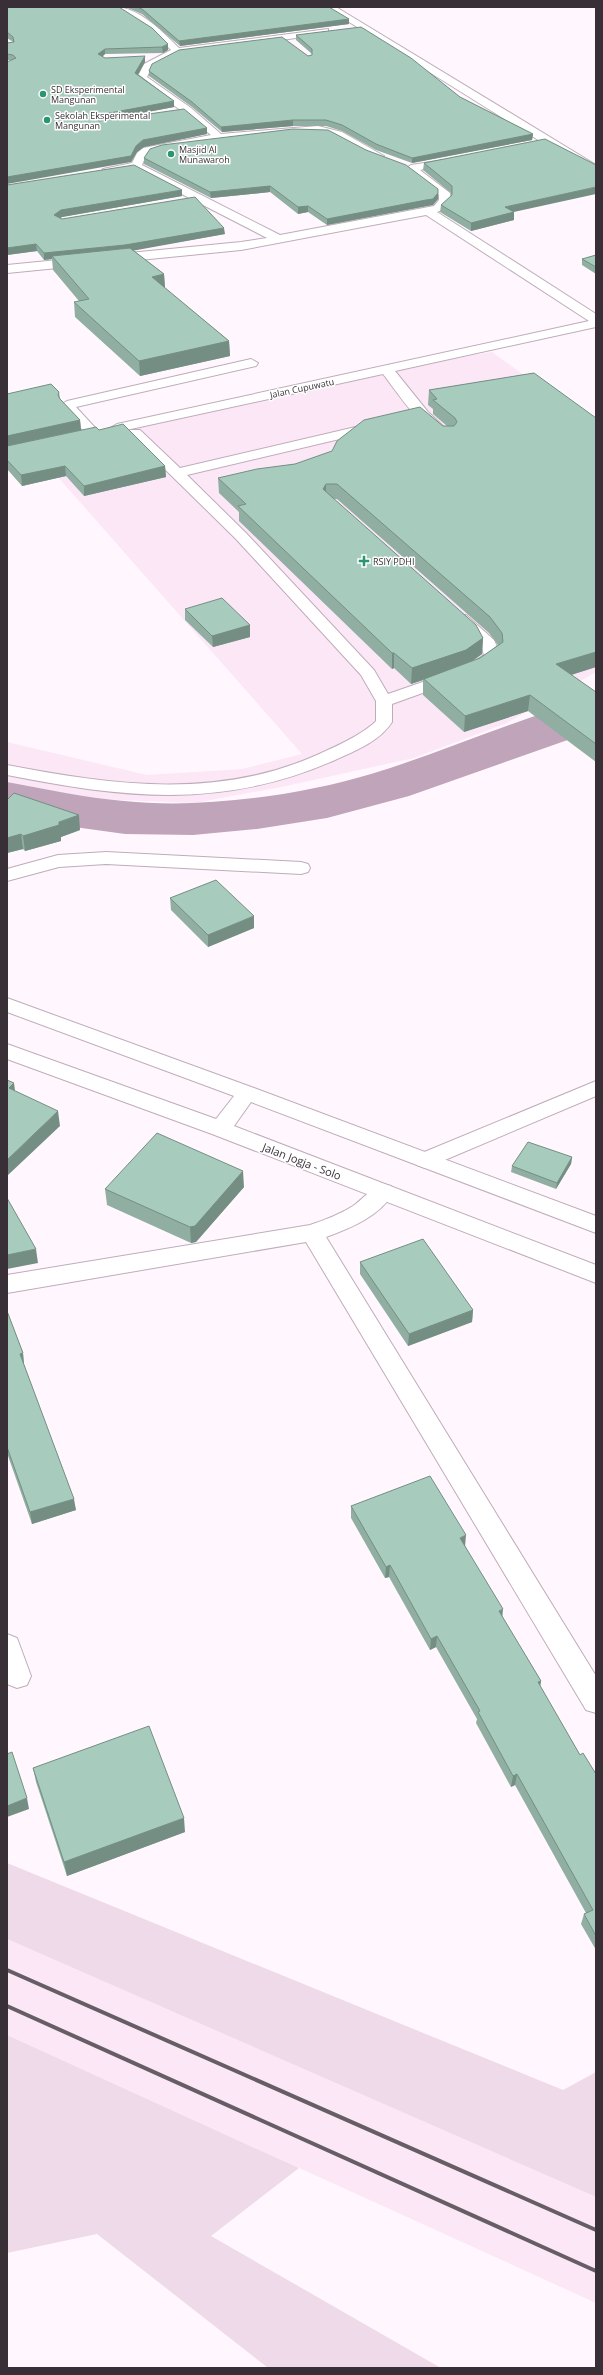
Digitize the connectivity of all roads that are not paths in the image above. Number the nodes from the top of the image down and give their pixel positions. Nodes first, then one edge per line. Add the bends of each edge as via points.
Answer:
1 (119, 7) edge
2 (330, 7) edge
3 (362, 27) junction
4 (284, 37) junction
5 (296, 47) edge
6 (177, 50) junction
7 (164, 57) junction
8 (142, 58) edge
9 (188, 110) junction
10 (172, 113) edge
11 (219, 138) junction
12 (547, 141) junction
13 (532, 144) edge
14 (214, 148) edge
15 (464, 157) edge
16 (389, 160) edge
17 (136, 166) junction
18 (596, 169) edge
19 (95, 173) edge
20 (199, 198) junction
21 (176, 202) edge
22 (428, 211) junction
23 (279, 239) junction
24 (7, 269) edge
25 (596, 321) edge
26 (251, 364) dead end
27 (386, 369) junction
28 (423, 415) junction
29 (407, 418) edge
30 (392, 422) edge
31 (93, 433) junction
32 (135, 433) dead end
33 (448, 436) edge
34 (77, 437) edge
35 (324, 438) junction
36 (324, 454) edge
37 (214, 464) junction
38 (178, 473) junction
39 (236, 473) edge
40 (447, 606) edge
41 (384, 701) junction
42 (7, 770) edge
43 (301, 868) dead end
44 (7, 875) edge
45 (7, 1005) edge
46 (7, 1051) edge
47 (596, 1088) edge
48 (247, 1093) junction
49 (220, 1129) junction
50 (425, 1160) junction
51 (383, 1192) junction
52 (596, 1225) edge
53 (312, 1233) junction
54 (596, 1274) edge
55 (7, 1284) edge
56 (7, 1646) edge
57 (16, 1676) dead end
58 (596, 1701) edge

1 - 6 main road via 156,30
2 - 3 main road
3 - 4 main road
3 - 12 main road
4 - 5 main road
4 - 6 main road
6 - 7 main road
7 - 8 main road
7 - 9 main road via 147,66 142,78
9 - 10 main road
9 - 11 main road
11 - 14 main road
11 - 16 main road via 324,129
11 - 17 main road via 148,150 141,155
12 - 13 main road
12 - 18 main road
15 - 22 main road via 408,167 444,193 445,201
17 - 19 main road
17 - 20 main road
20 - 21 main road
20 - 23 main road
22 - 23 main road
22 - 25 main road
23 - 24 main road via 225,248
25 - 27 main road, Jalan Cupuwatu
26 - 31 main road via 67,405
27 - 28 main road
27 - 31 main road, Jalan Cupuwatu
28 - 29 main road
28 - 33 main road
30 - 35 main road
31 - 34 main road, Jalan Cupuwatu
32 - 38 main road
35 - 36 main road
35 - 37 main road
37 - 38 main road
37 - 39 main road
38 - 41 main road via 368,673
40 - 41 main road via 485,640 492,656 472,670
41 - 42 main road via 384,722 366,737 297,770 247,782 211,788 159,790 87,785
43 - 44 main road via 106,858 58,861
45 - 48 main road
46 - 49 main road, Jalan Jogja - Solo
47 - 50 main road
48 - 49 main road
48 - 50 main road
49 - 51 main road, Jalan Jogja - Solo
50 - 52 main road
51 - 53 main road via 372,1205 350,1220
51 - 54 main road, Jalan Jogja - Solo
53 - 55 main road
53 - 58 main road
56 - 57 main road

